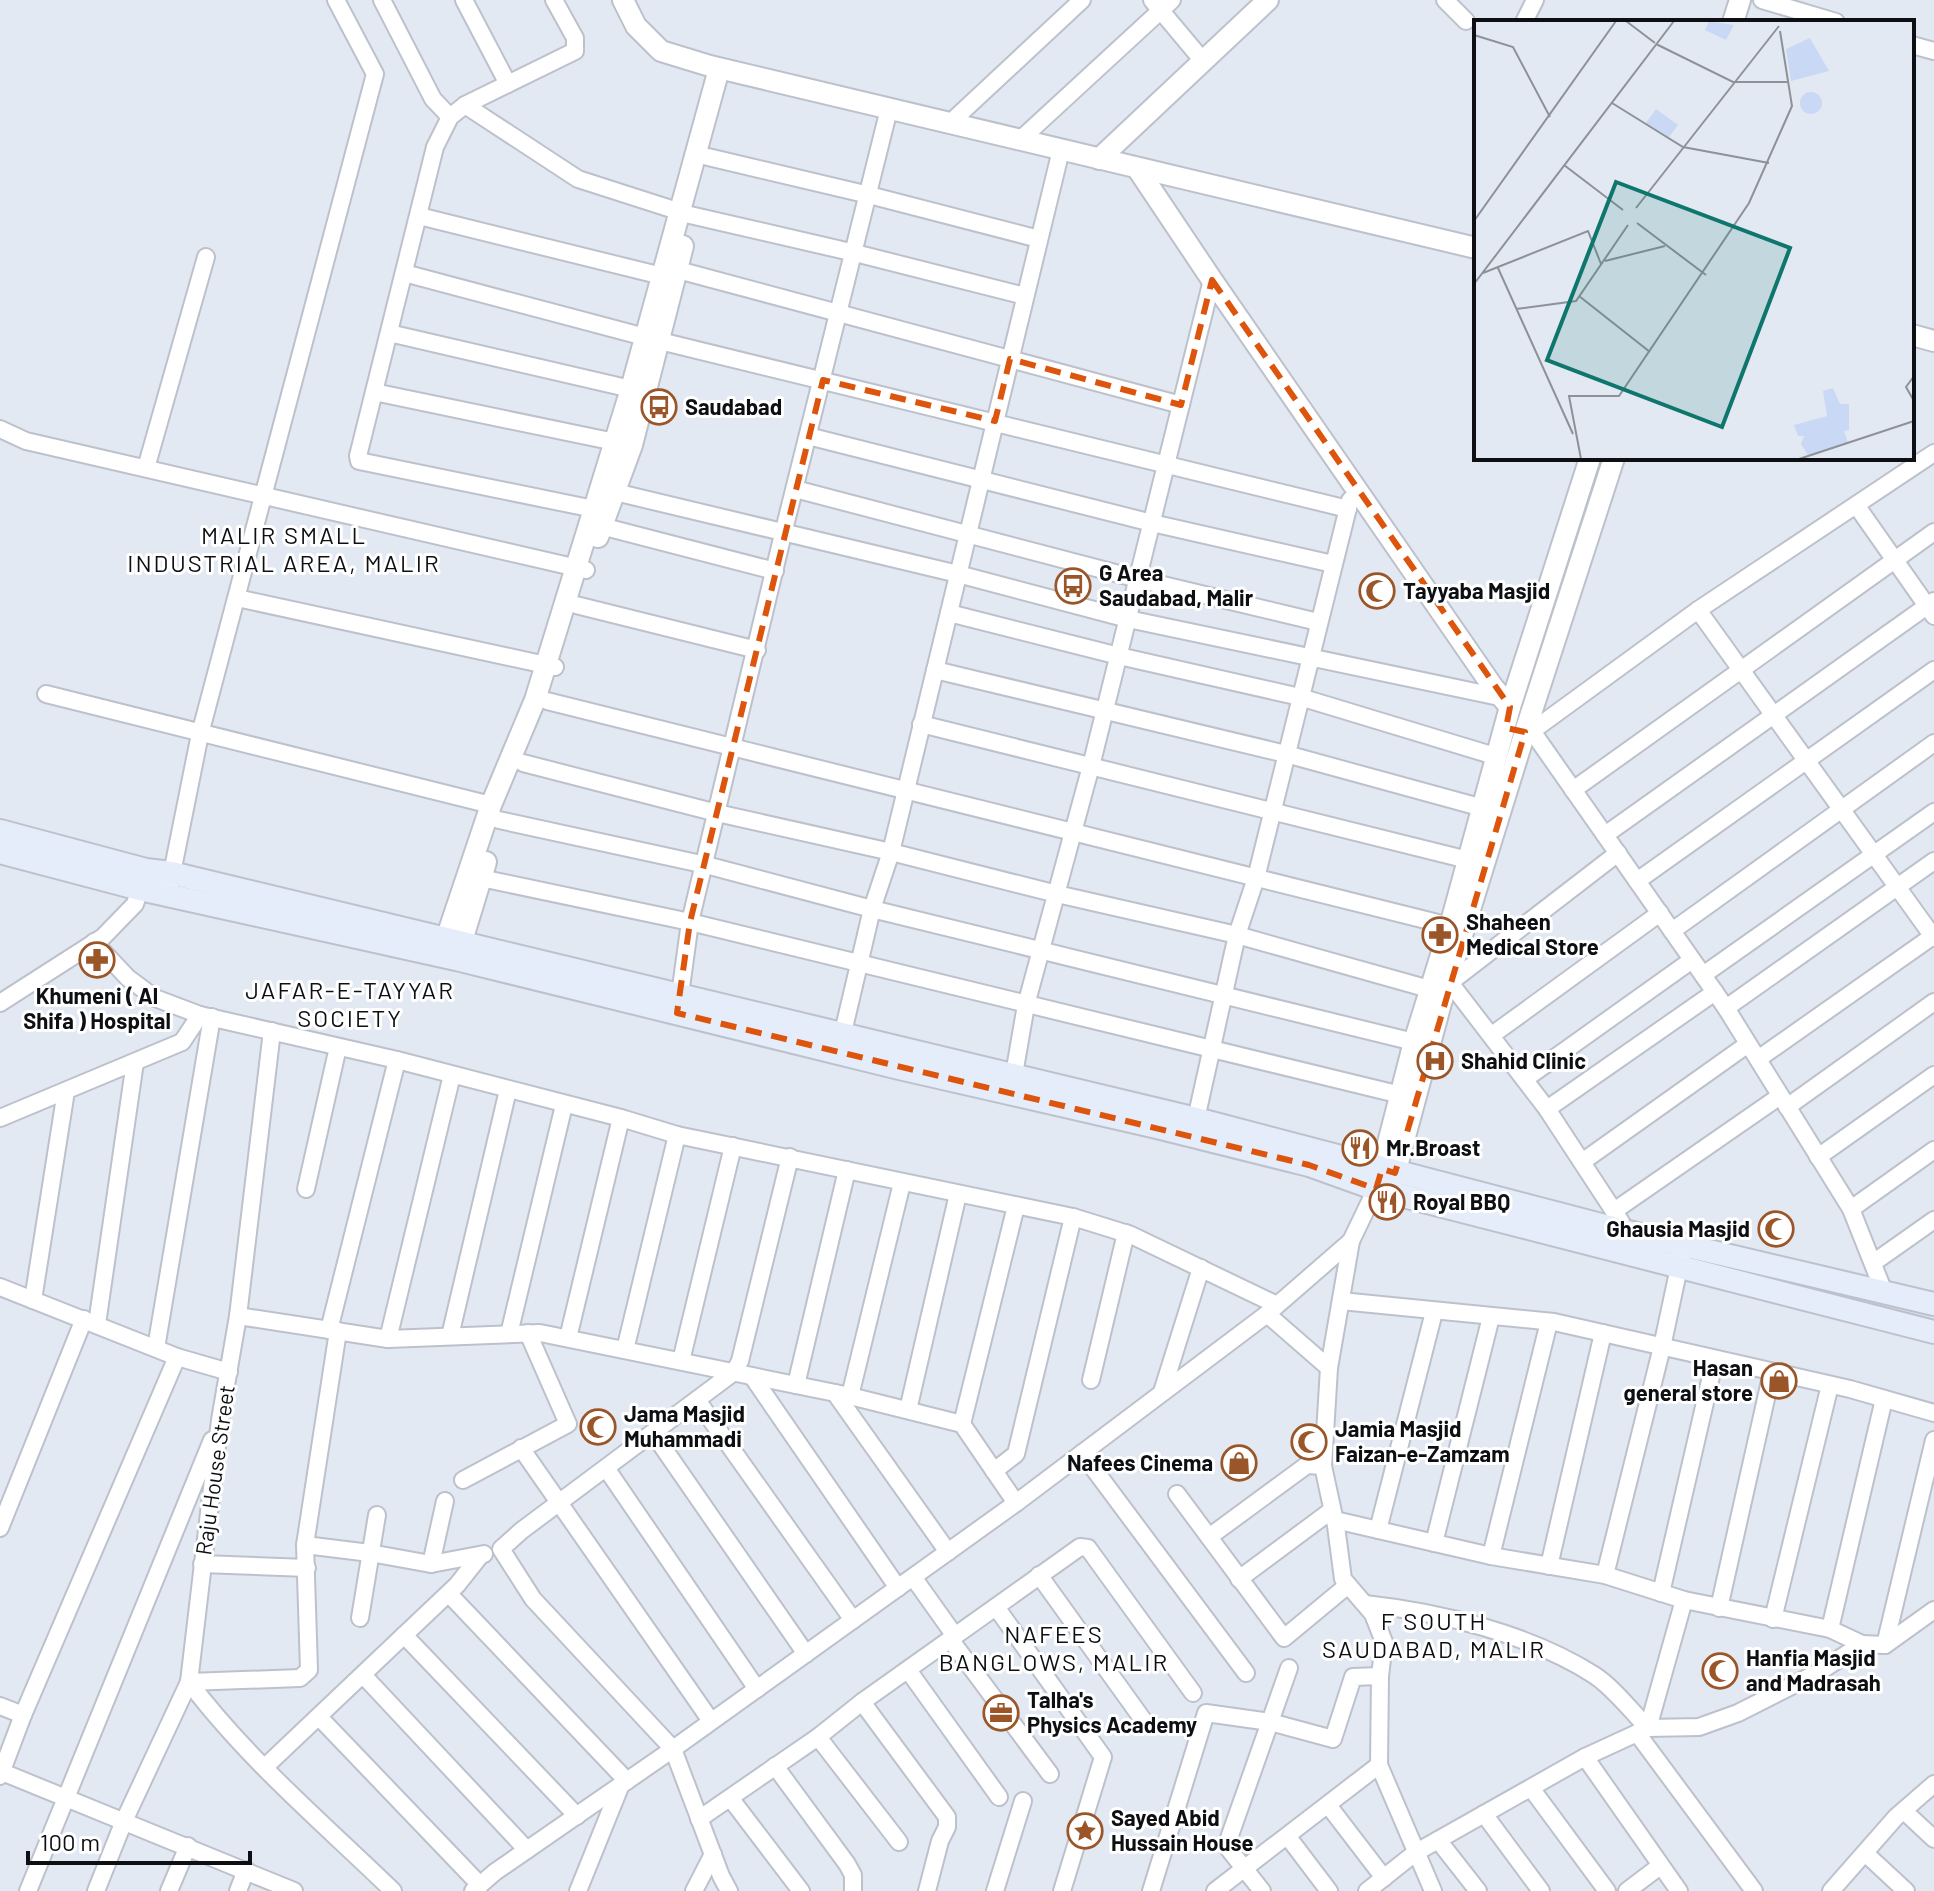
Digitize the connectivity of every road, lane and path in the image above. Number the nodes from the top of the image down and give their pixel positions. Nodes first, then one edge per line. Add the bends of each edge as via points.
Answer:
1 (336, 0) edge
2 (382, 0) edge
3 (464, 0) edge
4 (554, 0) edge
5 (623, 0) edge
6 (1082, 0) edge
7 (1268, 0) edge
8 (1445, 0) edge
9 (1535, 0) edge
10 (1740, 0) edge
11 (1762, 0) edge
12 (1162, 4) edge
13 (1525, 20) edge
14 (1734, 20) edge
15 (1829, 20) edge
16 (1466, 21) dead end
17 (1914, 46) edge
18 (1934, 51) edge
19 (1203, 61) junction
20 (725, 70) junction
21 (508, 84) junction
22 (465, 105) junction
23 (889, 109) junction
24 (450, 117) junction
25 (950, 123) junction
26 (1020, 140) junction
27 (1061, 150) junction
28 (708, 157) junction
29 (1099, 159) junction
30 (1137, 168) junction
31 (869, 195) junction
32 (685, 213) junction
33 (419, 216) junction
34 (1039, 239) junction
35 (1474, 248) edge
36 (855, 253) junction
37 (206, 257) dead end
38 (404, 273) junction
39 (670, 273) junction
40 (1212, 280) junction
41 (1025, 296) junction
42 (840, 312) junction
43 (389, 333) junction
44 (1914, 336) edge
45 (653, 339) junction
46 (1934, 341) edge
47 (1010, 359) junction
48 (823, 380) junction
49 (631, 389) junction
50 (374, 392) junction
51 (1181, 405) junction
52 (995, 421) junction
53 (0, 429) edge
54 (808, 436) junction
55 (615, 442) junction
56 (1934, 453) edge
57 (1589, 460) edge
58 (1613, 460) edge
59 (1167, 464) junction
60 (146, 468) junction
61 (982, 478) junction
62 (1354, 486) junction
63 (795, 489) junction
64 (615, 492) junction
65 (262, 495) junction
66 (1856, 505) junction
67 (1348, 509) junction
68 (597, 518) junction
69 (1152, 523) junction
70 (1934, 532) edge
71 (783, 534) junction
72 (968, 534) junction
73 (1895, 560) junction
74 (1333, 564) junction
75 (581, 568) junction
76 (775, 571) junction
77 (958, 574) junction
78 (1138, 579) junction
79 (237, 598) junction
80 (576, 605) junction
81 (1932, 607) edge
82 (1698, 610) junction
83 (949, 613) junction
84 (1128, 619) junction
85 (1318, 622) junction
86 (757, 650) junction
87 (1119, 656) junction
88 (1309, 659) junction
89 (550, 666) junction
90 (1742, 669) junction
91 (935, 670) junction
92 (1934, 670) edge
93 (46, 694) dead end
94 (1300, 697) junction
95 (547, 701) junction
96 (1507, 703) junction
97 (1105, 711) junction
98 (1774, 713) junction
99 (921, 724) junction
100 (1521, 730) junction
101 (200, 734) junction
102 (1934, 743) edge
103 (732, 746) junction
104 (1286, 754) junction
105 (1498, 757) junction
106 (1808, 761) junction
107 (523, 763) junction
108 (1091, 766) junction
109 (905, 790) junction
110 (1573, 790) junction
111 (1483, 808) junction
112 (1842, 808) junction
113 (1273, 811) junction
114 (1934, 812) edge
115 (495, 813) junction
116 (717, 813) junction
117 (0, 831) edge
118 (1074, 831) junction
119 (1605, 835) junction
120 (0, 852) edge
121 (891, 852) junction
122 (1618, 853) junction
123 (1874, 854) junction
124 (481, 856) junction
125 (1468, 860) junction
126 (1934, 861) edge
127 (706, 865) junction
128 (481, 878) junction
129 (1256, 878) junction
130 (143, 880) junction
131 (1637, 881) junction
132 (170, 884) junction
133 (1898, 887) junction
134 (1057, 894) junction
135 (872, 909) junction
136 (1660, 913) junction
137 (690, 922) junction
138 (1450, 926) junction
139 (1672, 931) junction
140 (1237, 935) junction
141 (1933, 937) edge
142 (94, 942) junction
143 (452, 948) junction
144 (1041, 949) junction
145 (1692, 960) junction
146 (859, 962) junction
147 (1703, 975) junction
148 (1450, 981) junction
149 (1429, 989) junction
150 (1715, 992) junction
151 (1226, 994) junction
152 (1934, 1002) edge
153 (0, 1003) edge
154 (678, 1004) junction
155 (1026, 1005) junction
156 (1726, 1008) junction
157 (206, 1016) junction
158 (272, 1031) junction
159 (1492, 1035) junction
160 (1414, 1042) junction
161 (841, 1044) junction
162 (1748, 1044) junction
163 (338, 1047) junction
164 (1210, 1048) junction
165 (1758, 1059) junction
166 (397, 1060) junction
167 (135, 1062) junction
168 (452, 1075) junction
169 (1934, 1075) edge
170 (1525, 1079) junction
171 (1012, 1084) junction
172 (508, 1090) junction
173 (66, 1091) junction
174 (1401, 1095) junction
175 (1784, 1101) junction
176 (564, 1105) junction
177 (1547, 1109) junction
178 (0, 1118) edge
179 (621, 1118) junction
180 (1196, 1119) junction
181 (677, 1135) junction
182 (733, 1146) junction
183 (1934, 1150) edge
184 (790, 1157) junction
185 (1818, 1157) junction
186 (1582, 1162) junction
187 (847, 1170) junction
188 (1386, 1181) junction
189 (902, 1183) junction
190 (306, 1189) dead end
191 (958, 1194) junction
192 (1016, 1206) junction
193 (1851, 1209) junction
194 (1073, 1217) junction
195 (1934, 1220) edge
196 (1619, 1221) junction
197 (1126, 1233) junction
198 (1351, 1241) junction
199 (1684, 1244) junction
200 (1873, 1263) junction
201 (1201, 1268) junction
202 (1678, 1268) junction
203 (0, 1287) edge
204 (1884, 1292) junction
205 (1929, 1299) edge
206 (33, 1300) junction
207 (1341, 1301) junction
208 (1272, 1309) junction
209 (1434, 1312) junction
210 (238, 1316) junction
211 (1491, 1317) junction
212 (90, 1322) junction
213 (1549, 1322) junction
214 (334, 1330) junction
215 (1934, 1332) edge
216 (528, 1333) junction
217 (1603, 1333) junction
218 (509, 1334) junction
219 (450, 1336) junction
220 (568, 1338) junction
221 (388, 1339) junction
222 (1662, 1347) junction
223 (156, 1348) junction
224 (625, 1350) junction
225 (177, 1357) junction
226 (1715, 1359) junction
227 (681, 1361) junction
228 (1329, 1368) junction
229 (229, 1372) junction
230 (734, 1372) junction
231 (1772, 1372) junction
232 (752, 1376) junction
233 (1091, 1380) dead end
234 (796, 1385) junction
235 (1830, 1385) junction
236 (1161, 1393) junction
237 (843, 1394) junction
238 (1884, 1399) junction
239 (697, 1400) junction
240 (908, 1410) junction
241 (1934, 1413) edge
242 (220, 1420) junction
243 (962, 1424) junction
244 (653, 1433) junction
245 (1934, 1440) edge
246 (521, 1448) junction
247 (1082, 1453) junction
248 (1323, 1466) junction
249 (606, 1468) junction
250 (994, 1471) junction
251 (463, 1480) dead end
252 (1177, 1494) dead end
253 (445, 1501) dead end
254 (559, 1503) junction
255 (1016, 1503) junction
256 (377, 1515) dead end
257 (1334, 1515) junction
258 (0, 1528) edge
259 (1378, 1530) junction
260 (1209, 1537) junction
261 (1434, 1543) junction
262 (305, 1545) junction
263 (501, 1549) junction
264 (948, 1552) junction
265 (370, 1553) junction
266 (480, 1556) junction
267 (1491, 1556) junction
268 (202, 1564) junction
269 (431, 1564) junction
270 (1549, 1566) junction
271 (307, 1568) junction
272 (1039, 1575) junction
273 (1605, 1575) junction
274 (913, 1577) junction
275 (1239, 1579) junction
276 (1348, 1585) junction
277 (898, 1588) junction
278 (1661, 1593) junction
279 (449, 1594) junction
280 (1684, 1600) junction
281 (1365, 1604) junction
282 (996, 1607) junction
283 (1719, 1608) junction
284 (1934, 1610) edge
285 (360, 1618) dead end
286 (1773, 1619) junction
287 (853, 1620) junction
288 (1830, 1629) junction
289 (404, 1635) junction
290 (953, 1638) junction
291 (1862, 1644) junction
292 (1885, 1645) junction
293 (806, 1654) junction
294 (1289, 1668) dead end
295 (908, 1670) junction
296 (1246, 1673) dead end
297 (363, 1675) junction
298 (1380, 1676) junction
299 (189, 1682) junction
300 (757, 1689) junction
301 (1193, 1693) dead end
302 (862, 1702) junction
303 (0, 1706) edge
304 (23, 1715) junction
305 (319, 1717) junction
306 (711, 1721) junction
307 (1270, 1722) junction
308 (1146, 1724) dead end
309 (1642, 1730) junction
310 (818, 1737) junction
311 (673, 1749) junction
312 (1585, 1757) junction
313 (1379, 1765) junction
314 (266, 1766) junction
315 (775, 1766) junction
316 (1, 1774) edge
317 (1050, 1774) dead end
318 (624, 1783) junction
319 (1934, 1784) edge
320 (1531, 1788) junction
321 (999, 1797) dead end
322 (65, 1799) junction
323 (731, 1799) junction
324 (1023, 1801) dead end
325 (1328, 1805) junction
326 (1904, 1811) junction
327 (1484, 1814) junction
328 (577, 1816) junction
329 (699, 1819) junction
330 (124, 1821) junction
331 (1288, 1837) junction
332 (1934, 1839) edge
333 (1438, 1840) junction
334 (899, 1842) dead end
335 (188, 1846) junction
336 (527, 1850) junction
337 (1415, 1853) junction
338 (1865, 1853) junction
339 (713, 1854) junction
340 (1660, 1866) junction
341 (1245, 1869) junction
342 (246, 1870) junction
343 (1384, 1878) junction
344 (477, 1888) edge
345 (28, 1891) edge
346 (96, 1891) edge
347 (169, 1891) edge
348 (238, 1891) edge
349 (294, 1891) edge
350 (393, 1891) edge
351 (578, 1891) edge
352 (694, 1891) edge
353 (729, 1891) edge
354 (801, 1891) edge
355 (853, 1891) edge
356 (927, 1891) edge
357 (995, 1891) edge
358 (1062, 1891) edge
359 (1151, 1891) edge
360 (1215, 1891) edge
361 (1262, 1891) edge
362 (1329, 1891) edge
363 (1367, 1891) edge
364 (1433, 1891) edge
365 (1478, 1891) edge
366 (1541, 1891) edge
367 (1607, 1891) edge
368 (1627, 1891) edge
369 (1679, 1891) edge
370 (1754, 1891) edge
371 (1831, 1891) edge
372 (1906, 1891) edge

1 - 65 street via 375,74
2 - 24 street via 433,99
3 - 21 street
4 - 21 street via 575,38 575,51
5 - 20 street via 636,26 661,51
6 - 25 street
7 - 19 street
8 - 16 street
9 - 13 street
10 - 14 street
11 - 15 street
12 - 19 street
12 - 26 street
17 - 18 street
19 - 29 street
20 - 23 street
20 - 28 street
20 - 32 street
21 - 22 street
22 - 24 street
22 - 32 street via 578,179
23 - 25 street
23 - 31 street
24 - 33 street via 435,147
25 - 26 street
26 - 27 street
27 - 29 street
27 - 34 street
28 - 31 street
28 - 32 street
29 - 30 street
30 - 35 street
30 - 40 street
31 - 34 street
31 - 36 street
32 - 36 street
32 - 39 street
33 - 38 street
33 - 39 street
34 - 41 street
36 - 41 street
36 - 42 street
37 - 60 street
38 - 43 street
38 - 45 street
39 - 42 street
39 - 45 street
40 - 51 street
40 - 62 street
41 - 47 street
42 - 47 street
42 - 48 street
43 - 49 street
43 - 50 street
44 - 46 street
45 - 48 street
45 - 49 street
45 - 64 street via 632,445
47 - 51 street
47 - 52 street
48 - 52 street
48 - 54 street
49 - 55 street
50 - 55 street
50 - 68 street via 359,461
51 - 59 street
52 - 59 street
52 - 61 street
53 - 60 street via 26,441
54 - 61 street
54 - 63 street
55 - 68 street
56 - 66 street
57 - 96 street
58 - 100 street
59 - 67 street
59 - 69 street
60 - 65 street
61 - 69 street
61 - 72 street
62 - 67 street
62 - 96 street
63 - 71 street
63 - 72 street
64 - 68 street
64 - 71 street
65 - 75 street
65 - 79 street
66 - 73 street
66 - 82 street
67 - 74 street
68 - 75 street
68 - 76 street
69 - 74 street
69 - 78 street
70 - 73 street
71 - 76 street
71 - 77 street
72 - 77 street
72 - 78 street
73 - 81 street
73 - 90 street
74 - 85 street
75 - 80 street
75 - 89 street
76 - 86 street
77 - 83 street
77 - 84 street
78 - 84 street
78 - 85 street
79 - 89 street
79 - 101 street
80 - 86 street
80 - 89 street
81 - 98 street
82 - 90 street
82 - 100 street
83 - 87 street
83 - 91 street
84 - 87 street
84 - 88 street
85 - 88 street
86 - 103 street
87 - 94 street
87 - 97 street
88 - 94 street
88 - 96 street
89 - 95 street
89 - 115 street
90 - 98 street
90 - 110 street
91 - 97 street
91 - 99 street
92 - 106 street
93 - 101 street
94 - 104 street
94 - 105 street
95 - 103 street
95 - 107 street
96 - 100 street
97 - 104 street
97 - 108 street
98 - 106 street
98 - 119 street
99 - 108 street
99 - 109 street
100 - 105 street
100 - 110 street
100 - 148 street
101 - 115 street
101 - 132 street
102 - 112 street
103 - 109 street
103 - 116 street
104 - 111 street
104 - 113 street
105 - 111 street
106 - 112 street
106 - 131 street
107 - 115 street
107 - 116 street
108 - 113 street
108 - 118 street
109 - 118 street
109 - 121 street
110 - 119 street
111 - 125 street
112 - 123 street
112 - 139 street
113 - 125 street
113 - 129 street
114 - 123 street
115 - 124 street
115 - 127 street
116 - 121 street
116 - 127 street
117 - 130 main road
118 - 129 street
118 - 134 street
119 - 122 street
120 - 130 main road
121 - 134 street
121 - 135 street
122 - 131 street
122 - 148 street
123 - 133 street
123 - 147 street
124 - 128 street
124 - 143 street
125 - 138 street
126 - 133 street
127 - 135 street
127 - 137 street
128 - 137 street
128 - 143 street
129 - 138 street
129 - 140 street
130 - 132 main road
130 - 142 street via 135,904
131 - 136 street
132 - 143 main road
133 - 141 street
133 - 156 street
134 - 140 street
134 - 144 street
135 - 144 street
135 - 146 street
136 - 139 street
136 - 159 street
137 - 146 street
137 - 154 street
138 - 149 street
139 - 145 street
140 - 149 street
140 - 151 street
141 - 165 street
142 - 153 street
142 - 157 street via 155,998
143 - 154 main road
144 - 151 street
144 - 155 street
145 - 147 street
145 - 170 street
146 - 155 street
146 - 161 street
147 - 150 street
148 - 159 street
148 - 188 street
149 - 160 street
150 - 156 street
150 - 177 street
151 - 160 street
151 - 164 street
152 - 175 street
154 - 161 main road
155 - 164 street
155 - 171 street
156 - 162 street
157 - 158 street
157 - 167 street via 182,1042
157 - 223 street
158 - 163 street
158 - 210 street, Raju House Street
159 - 170 street
160 - 174 street
161 - 171 main road
162 - 165 street
162 - 186 street
163 - 166 street
163 - 190 street
164 - 174 street
164 - 180 street
165 - 175 street
166 - 168 street
166 - 214 street
167 - 173 street
167 - 212 street
168 - 172 street
168 - 221 street
169 - 185 street
170 - 177 street
171 - 180 main road
171 - 188 main road
172 - 176 street
172 - 219 street
173 - 178 street
173 - 206 street
174 - 188 street
175 - 185 street
175 - 196 street
176 - 179 street
176 - 218 street
177 - 186 street
179 - 181 street
179 - 220 street
180 - 188 main road
181 - 182 street
181 - 224 street
182 - 184 street
182 - 227 street
183 - 193 street
184 - 187 street
184 - 230 street
185 - 193 street
186 - 196 street
187 - 189 street
187 - 234 street
188 - 196 main road
188 - 198 street
188 - 202 main road
189 - 191 street
189 - 237 street
191 - 192 street
191 - 240 street
192 - 194 street
192 - 243 street
193 - 200 street
194 - 197 street
194 - 250 street via 1016,1454
195 - 200 street
196 - 199 main road
197 - 201 street
197 - 233 street
198 - 207 street
198 - 208 street
199 - 202 street
199 - 204 main road
200 - 204 street
201 - 208 street
201 - 236 street
202 - 215 main road
202 - 222 street
203 - 206 street
204 - 205 main road
206 - 212 street
207 - 209 street
207 - 228 street
208 - 228 street
208 - 236 street
209 - 211 street
209 - 259 street
210 - 214 street
210 - 229 street, Raju House Street
211 - 213 street
211 - 261 street
212 - 223 street
212 - 258 street
213 - 217 street
213 - 267 street
214 - 221 street
214 - 262 street
216 - 218 street
216 - 220 street
216 - 246 street via 568,1424
217 - 222 street
217 - 270 street
218 - 219 street
219 - 221 street
220 - 224 street
222 - 226 street
222 - 273 street
223 - 225 street
224 - 227 street
225 - 229 street
225 - 304 street
226 - 231 street
226 - 278 street
227 - 230 street
228 - 248 street
229 - 242 street, Raju House Street
230 - 232 street
230 - 239 street
231 - 235 street
231 - 283 street
232 - 234 street
232 - 277 street
234 - 237 street
235 - 238 street
235 - 286 street
236 - 247 street
237 - 240 street
237 - 264 street
238 - 241 street
238 - 288 street
239 - 244 street
239 - 287 street
240 - 243 street
242 - 268 street, Raju House Street
242 - 322 street
243 - 250 street
244 - 249 street
244 - 293 street
245 - 292 street
246 - 251 street
246 - 254 street
247 - 255 street
247 - 296 street
248 - 257 street
248 - 260 street via 1307,1465
249 - 254 street
249 - 300 street
250 - 255 street
252 - 260 street
253 - 269 street
254 - 263 street
254 - 306 street
255 - 264 street
256 - 265 street
257 - 259 street
257 - 275 street
257 - 276 street
259 - 261 street
260 - 275 street
261 - 267 street
262 - 265 street
262 - 271 street
263 - 266 street
263 - 311 street via 533,1599
264 - 274 street
265 - 269 street
265 - 285 street
266 - 269 street
266 - 279 street
267 - 270 street
268 - 271 street
268 - 299 street, Raju House Street
270 - 273 street
271 - 299 street via 309,1670 300,1678
272 - 282 street
272 - 301 street via 1080,1547 1088,1548
272 - 308 street
273 - 278 street
274 - 277 street
274 - 290 street
275 - 276 street via 1284,1638
276 - 281 street
277 - 287 street
278 - 280 street
279 - 289 street
279 - 318 street
280 - 283 street
280 - 309 street
281 - 298 street via 1384,1642
281 - 309 street via 1418,1610 1510,1635 1596,1676
282 - 290 street
282 - 358 street via 1103,1757
283 - 286 street
284 - 292 street
286 - 288 street
287 - 293 street
288 - 291 street
289 - 297 street
289 - 328 street
290 - 295 street
290 - 317 street
291 - 292 street
291 - 309 street via 1738,1713 1699,1727
293 - 300 street
294 - 307 street
295 - 302 street
295 - 321 street
297 - 305 street
297 - 336 street
298 - 307 street via 1353,1677 1333,1739
298 - 313 street
299 - 314 street
299 - 330 street, Raju House Street
300 - 306 street
302 - 310 street
302 - 356 street via 947,1817
303 - 304 street
304 - 316 street
305 - 314 street
305 - 344 street
306 - 311 street
307 - 341 street via 1228,1841
307 - 359 street via 1206,1713
309 - 312 street
309 - 370 street
310 - 315 street
310 - 334 street
311 - 318 street
311 - 329 street
312 - 320 street
312 - 340 street
313 - 325 street
313 - 337 street
314 - 350 street
315 - 323 street
315 - 355 street via 847,1864
316 - 322 street
318 - 328 street
318 - 351 street
319 - 326 street
320 - 327 street
320 - 367 street
322 - 330 street
322 - 345 street
323 - 329 street
323 - 354 street
324 - 357 street
325 - 331 street
325 - 343 street
326 - 332 street
326 - 338 street
327 - 333 street
327 - 366 street
328 - 336 street
329 - 339 street
330 - 335 street
330 - 346 street, Raju House Street
331 - 341 street
331 - 362 street
333 - 337 street
333 - 365 street
335 - 342 street
335 - 347 street
336 - 344 street
337 - 343 street
337 - 364 street
338 - 371 street
338 - 372 street
339 - 352 street
339 - 353 street
340 - 368 street
340 - 369 street
341 - 360 street
341 - 361 street
342 - 348 street
342 - 349 street
343 - 363 street

